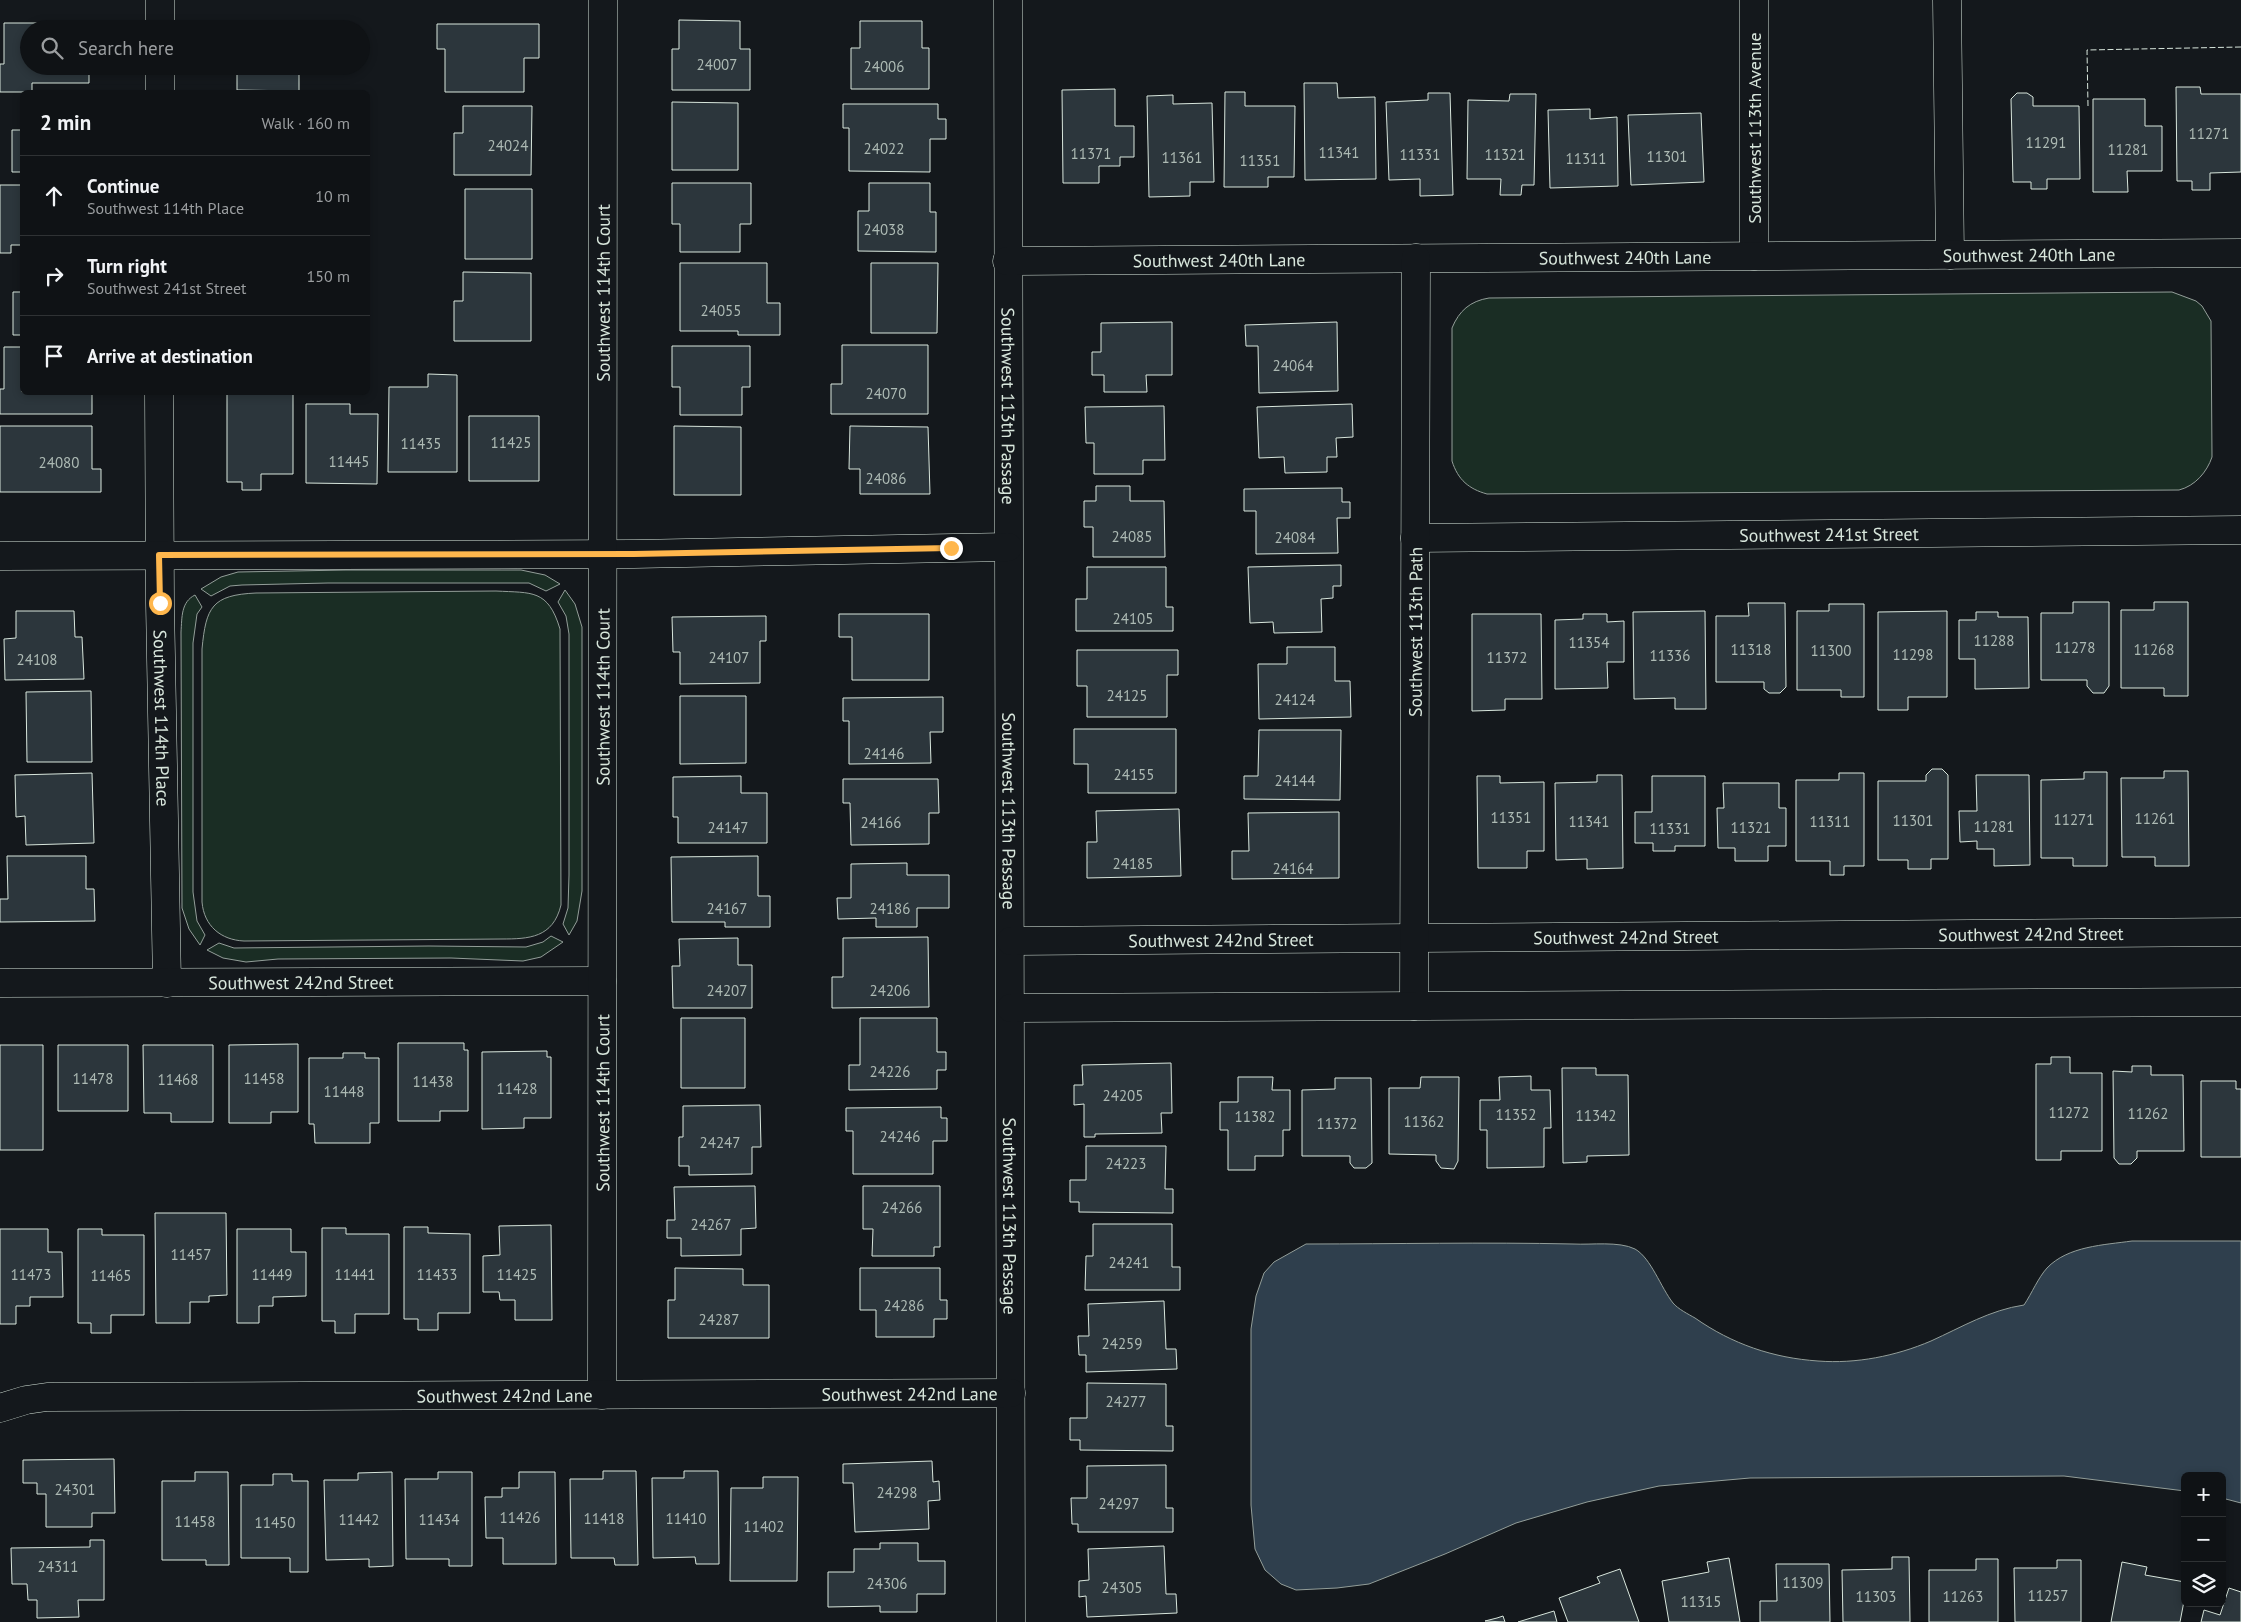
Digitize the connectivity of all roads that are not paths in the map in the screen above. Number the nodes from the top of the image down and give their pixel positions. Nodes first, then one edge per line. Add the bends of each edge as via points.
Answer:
1 (160, 0) edge
2 (603, 0) edge
3 (1008, 0) edge
4 (1754, 0) edge
5 (1947, 0) edge
6 (160, 20) edge
7 (160, 75) edge
8 (160, 90) edge
9 (2241, 254) edge
10 (1950, 255) junction
11 (1754, 256) junction
12 (1416, 258) junction
13 (1007, 260) junction
14 (160, 395) edge
15 (2241, 530) edge
16 (1415, 538) junction
17 (1008, 547) junction
18 (603, 554) junction
19 (159, 555) junction
20 (0, 556) edge
21 (2241, 932) edge
22 (1415, 938) junction
23 (1011, 941) junction
24 (602, 981) junction
25 (0, 983) edge
26 (167, 983) junction
27 (2241, 1002) edge
28 (1414, 1006) junction
29 (1011, 1008) junction
30 (1011, 1394) junction
31 (602, 1395) junction
32 (0, 1408) edge
33 (1011, 1622) edge

1 - 6 street
2 - 18 street, Southwest 114th Court
3 - 13 street, Southwest 113th Passage
4 - 11 street, Southwest 113th Avenue
5 - 10 street
7 - 8 street
9 - 10 street, Southwest 240th Lane
10 - 11 street, Southwest 240th Lane
11 - 12 street, Southwest 240th Lane
12 - 13 street, Southwest 240th Lane
12 - 16 street, Southwest 113th Path
13 - 17 street, Southwest 113th Passage
14 - 19 street, Southwest 114th Place
15 - 16 street, Southwest 241st Street
16 - 22 street, Southwest 113th Path
17 - 18 street
17 - 23 street, Southwest 113th Passage
18 - 19 street
18 - 24 street, Southwest 114th Court
19 - 20 street
19 - 26 street, Southwest 114th Place
21 - 22 street, Southwest 242nd Street
22 - 23 street, Southwest 242nd Street
22 - 28 street, Southwest 113th Path
23 - 29 street, Southwest 113th Passage
24 - 26 street, Southwest 242nd Street
24 - 31 street, Southwest 114th Court
25 - 26 street, Southwest 242nd Street
27 - 28 street
28 - 29 street
29 - 30 street, Southwest 113th Passage
30 - 31 street, Southwest 242nd Lane
30 - 33 street, Southwest 113th Passage
31 - 32 street, Southwest 242nd Lane via 47,1397

